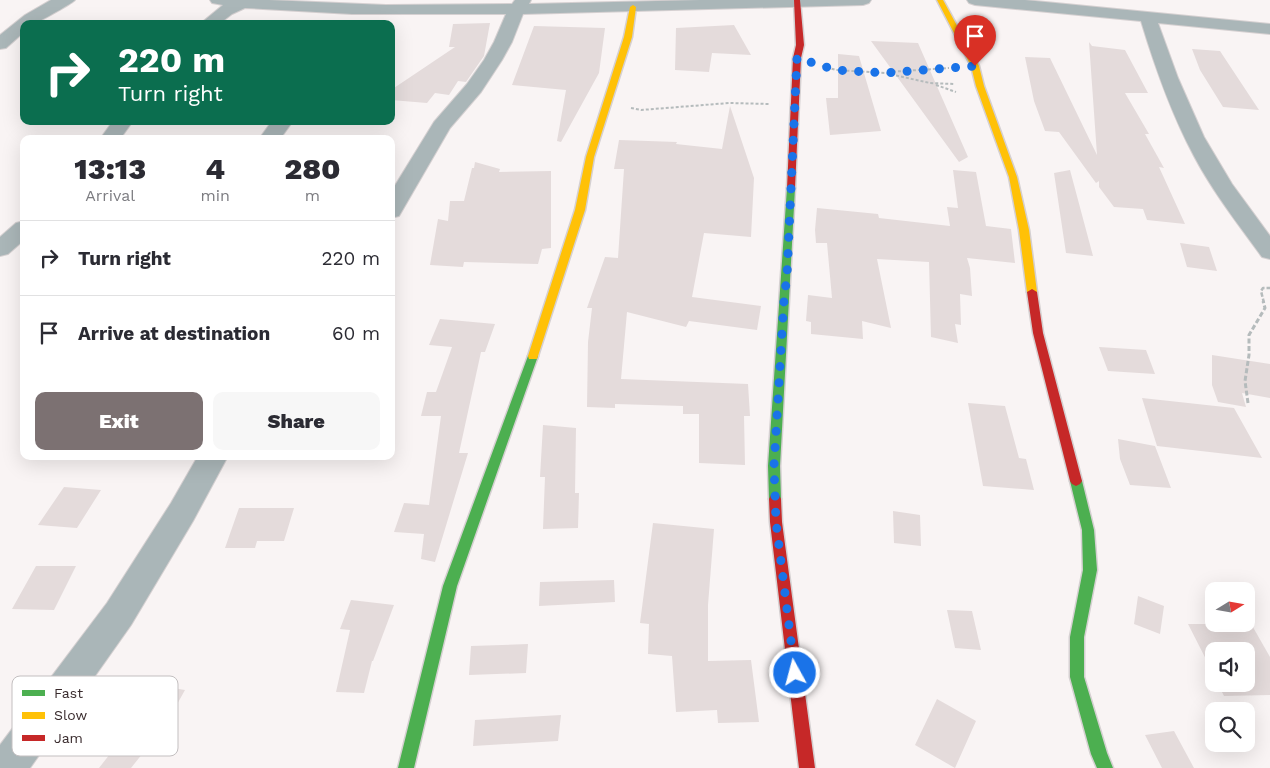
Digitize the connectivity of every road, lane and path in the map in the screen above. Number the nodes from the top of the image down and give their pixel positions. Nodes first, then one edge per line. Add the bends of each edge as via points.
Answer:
1 (67, 0) edge
2 (218, 0) edge
3 (863, 0) edge
4 (940, 0) edge
5 (975, 0) edge
6 (246, 1) edge
7 (797, 1) edge
8 (1033, 2) edge
9 (678, 3) edge
10 (387, 5) edge
11 (519, 5) edge
12 (633, 7) junction
13 (1148, 17) junction
14 (28, 20) edge
15 (213, 20) edge
16 (375, 20) edge
17 (20, 27) edge
18 (1270, 30) edge
19 (0, 44) edge
20 (797, 58) junction
21 (975, 66) junction
22 (885, 73) junction
23 (980, 86) junction
24 (795, 94) junction
25 (607, 104) junction
26 (395, 203) edge
27 (20, 232) edge
28 (0, 249) edge
29 (1270, 252) edge
30 (1270, 288) edge
31 (1248, 403) dead end
32 (211, 460) edge
33 (74, 676) edge
34 (16, 756) edge
35 (7, 768) edge
36 (406, 768) edge
37 (807, 768) edge
38 (1105, 768) edge

1 - 14 street via 49,6
2 - 6 street
3 - 7 street
4 - 21 street
5 - 8 street
6 - 10 street
6 - 15 street
7 - 9 street
7 - 20 street via 800,45
8 - 13 street
9 - 12 street
10 - 11 street
10 - 16 street
11 - 12 street
11 - 26 street via 493,60 469,95 441,126
12 - 25 street via 628,37
13 - 18 street
13 - 29 street via 1164,71 1197,142 1223,186
17 - 19 street
20 - 22 path via 836,70
20 - 24 street
21 - 22 path
21 - 23 street
22 - 23 path via 930,83
23 - 38 street via 1012,177 1024,230 1038,333 1088,530 1090,570 1076,637 1077,677
24 - 25 path via 764,105 729,102 641,110
24 - 37 street via 774,466 776,522
25 - 36 street via 590,157 580,210 537,346 450,586
27 - 28 street
30 - 31 path via 1261,291 1265,308 1249,334 1245,381
32 - 33 street via 119,614
34 - 35 street

